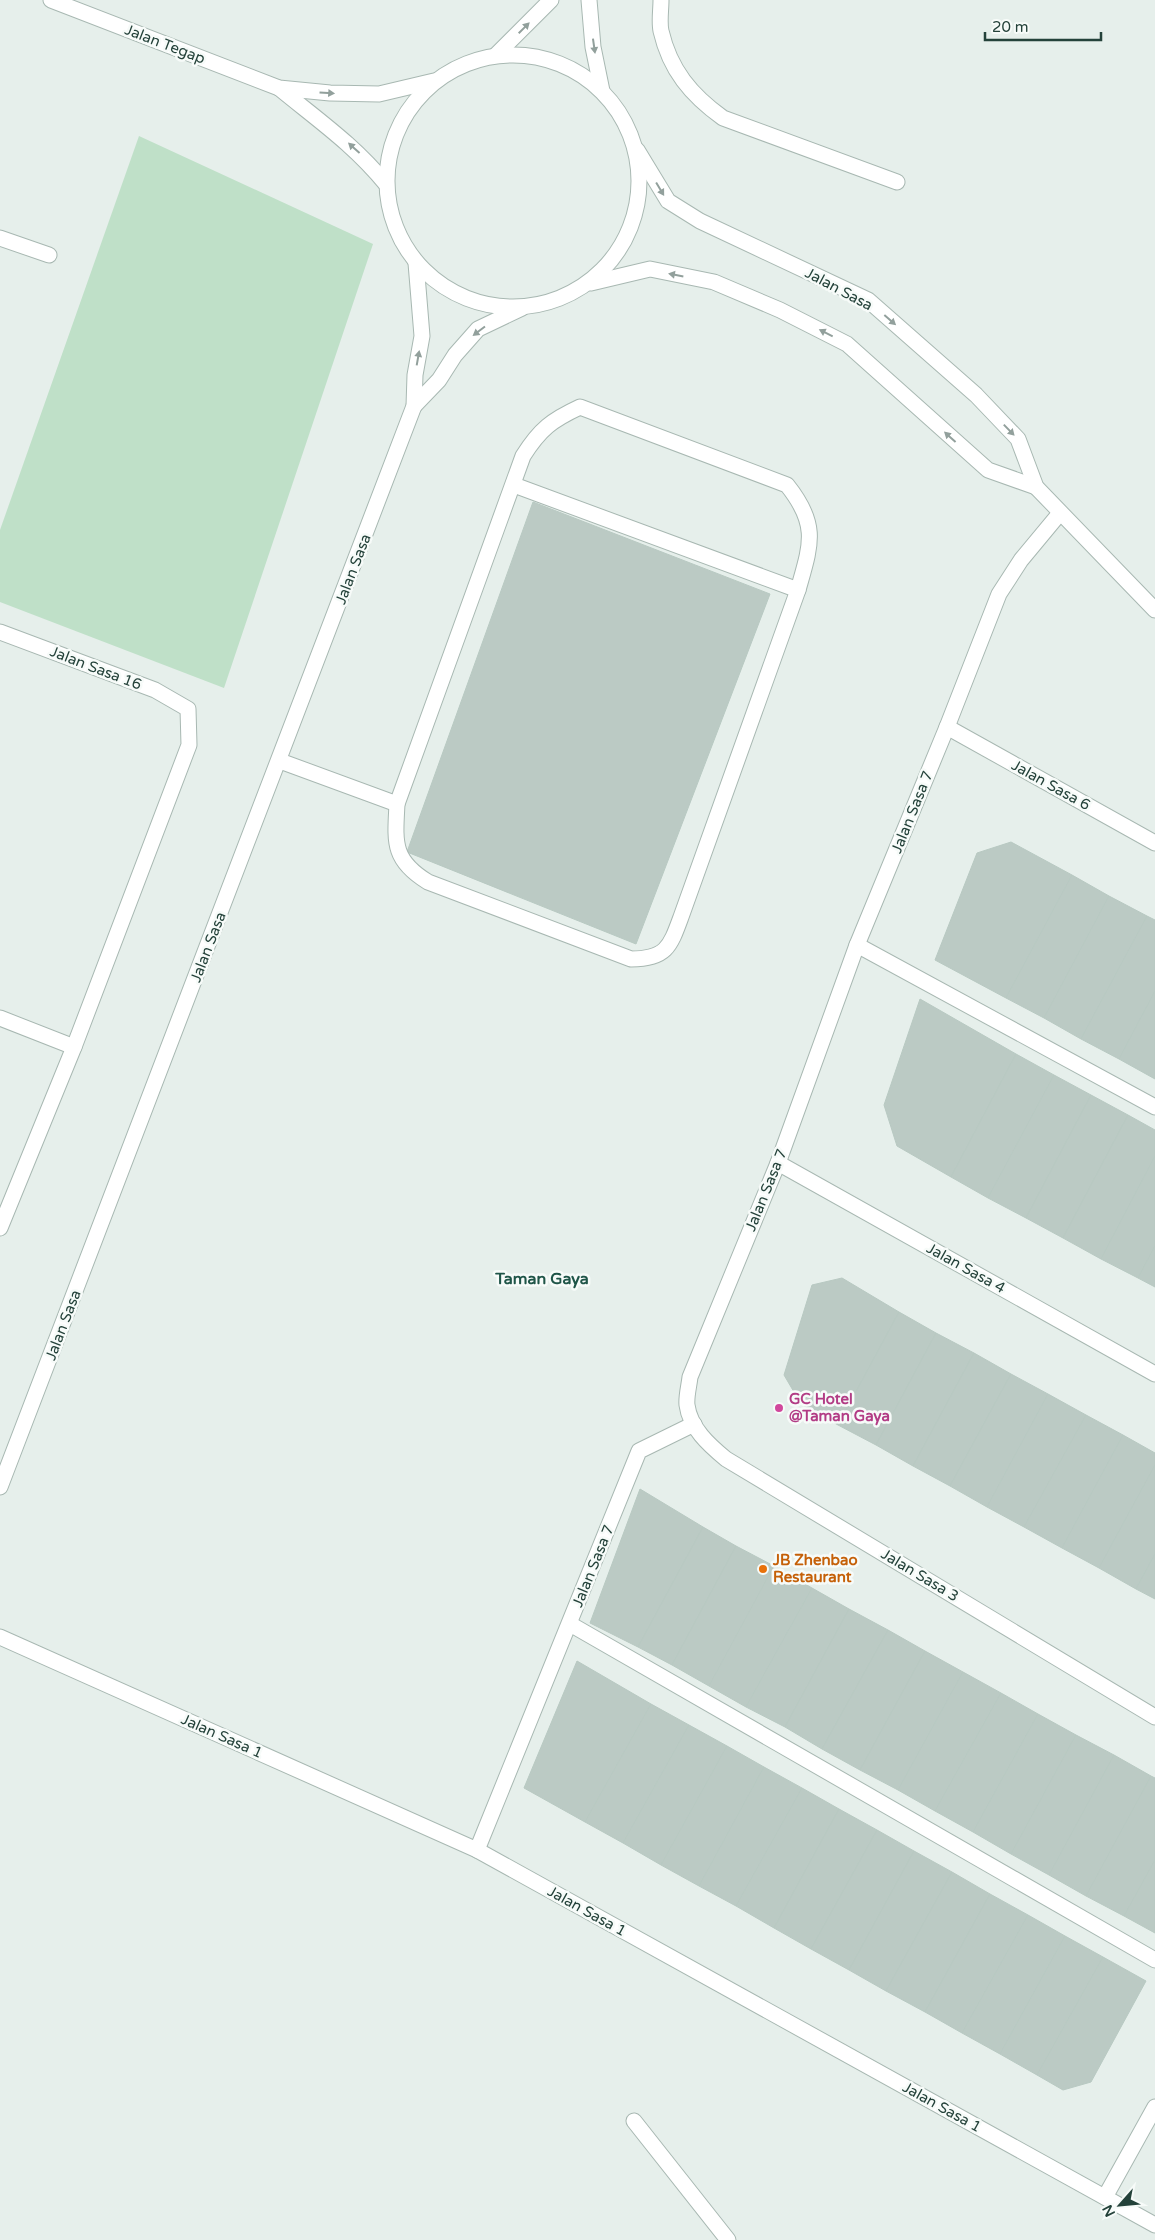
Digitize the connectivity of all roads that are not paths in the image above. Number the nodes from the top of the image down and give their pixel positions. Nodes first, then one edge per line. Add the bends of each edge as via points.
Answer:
1 (51, 0) edge
2 (551, 0) edge
3 (589, 0) edge
4 (661, 0) edge
5 (496, 55) junction
6 (435, 81) junction
7 (279, 88) junction
8 (602, 91) junction
9 (635, 147) junction
10 (897, 182) dead end
11 (386, 184) junction
12 (0, 238) edge
13 (49, 254) dead end
14 (416, 262) junction
15 (591, 282) junction
16 (522, 308) junction
17 (414, 406) junction
18 (514, 485) junction
19 (1036, 487) junction
20 (1060, 513) junction
21 (798, 590) junction
22 (1155, 610) edge
23 (0, 632) edge
24 (947, 727) junction
25 (280, 761) junction
26 (397, 804) junction
27 (1155, 843) edge
28 (857, 945) junction
29 (0, 1018) edge
30 (74, 1047) junction
31 (1155, 1107) edge
32 (778, 1163) junction
33 (0, 1228) edge
34 (1155, 1374) edge
35 (694, 1424) junction
36 (0, 1487) edge
37 (570, 1624) junction
38 (0, 1637) edge
39 (1155, 1717) edge
40 (477, 1850) junction
41 (1155, 1960) edge
42 (1155, 2107) edge
43 (634, 2121) dead end
44 (1105, 2197) junction
45 (1155, 2225) edge
46 (728, 2240) edge

1 - 7 street, Jalan Tegap
5 -> 2 street
3 -> 8 street via 593,47
4 - 10 street via 661,30 678,75 699,101 723,118
5 - 6 street via 464,64
5 - 8 street via 534,56 571,68
7 -> 6 street, Jalan Tegap via 379,94
6 - 11 street via 413,102 399,127 389,154
11 -> 7 street, Jalan Tegap via 363,156
8 - 9 street via 622,117
9 - 15 street via 639,197 624,245
9 -> 19 street, Jalan Sasa via 668,201 700,221 868,300 976,395 1018,439
11 - 14 street via 395,226
12 - 13 street
14 - 16 street via 446,289 473,301
17 -> 14 street, Jalan Sasa via 415,375 422,336
15 - 16 street via 558,301
19 -> 15 street, Jalan Sasa via 988,470 847,344 780,310 714,282 650,270
16 -> 17 street, Jalan Sasa via 478,329 439,380
17 - 25 street, Jalan Sasa
18 - 21 street
18 - 21 street via 523,456 537,433 557,417 580,407 787,485 802,504 809,523 809,551
18 - 26 street
19 - 20 street, Jalan Sasa
20 - 22 street, Jalan Sasa
20 - 24 street, Jalan Sasa 7 via 1021,560 999,594
21 - 26 street via 672,943 660,955 631,959 428,882 411,872 400,857 395,838
23 - 30 street, Jalan Sasa 16 via 156,690 188,709 189,745
24 - 27 street, Jalan Sasa 6
24 - 28 street, Jalan Sasa 7
25 - 26 street
25 - 36 street, Jalan Sasa
28 - 31 street
28 - 32 street, Jalan Sasa 7
29 - 30 street
30 - 33 street
32 - 34 street, Jalan Sasa 4
32 - 35 street, Jalan Sasa 7 via 690,1377 687,1404
35 - 37 street, Jalan Sasa 7 via 639,1452
35 - 39 street, Jalan Sasa 3 via 706,1443 726,1459
37 - 40 street, Jalan Sasa 7
37 - 41 street
38 - 40 street, Jalan Sasa 1
40 - 44 street, Jalan Sasa 1
42 - 44 street
43 - 46 street
44 - 45 street, Jalan Sasa 1

